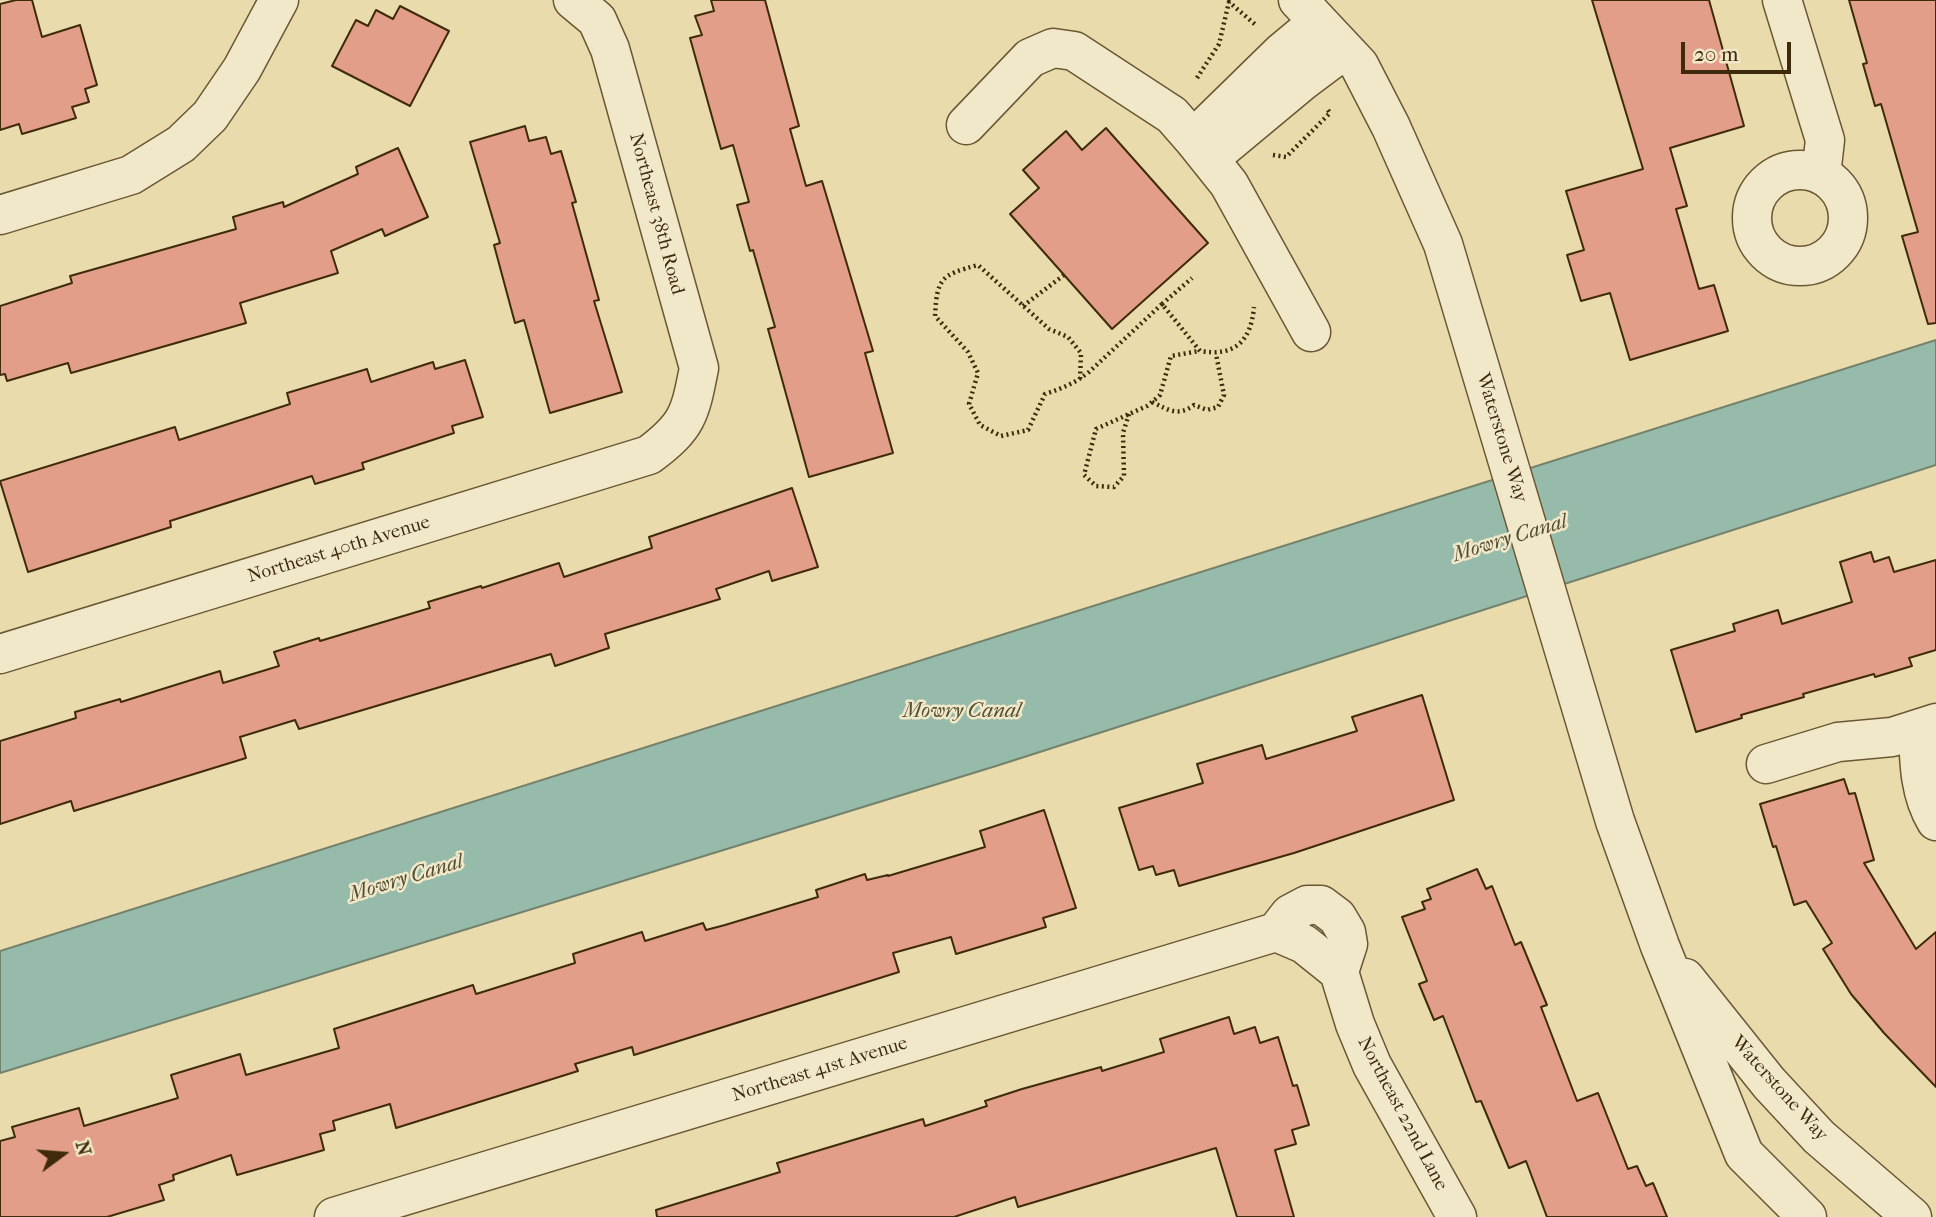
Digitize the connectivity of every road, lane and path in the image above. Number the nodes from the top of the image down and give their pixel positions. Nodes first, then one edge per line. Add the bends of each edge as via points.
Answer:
1 (279, 0) edge
2 (573, 0) edge
3 (1782, 0) edge
4 (1308, 11) edge
5 (1344, 50) junction
6 (966, 125) dead end
7 (1201, 149) junction
8 (1821, 174) dead end
9 (0, 215) edge
10 (1064, 275) dead end
11 (1192, 278) dead end
12 (1254, 297) dead end
13 (1162, 304) junction
14 (1023, 306) junction
15 (1311, 332) dead end
16 (1200, 351) junction
17 (1216, 354) junction
18 (1080, 379) junction
19 (1152, 402) junction
20 (1129, 414) junction
21 (674, 437) joint
22 (0, 654) edge
23 (1927, 726) edge
24 (1766, 764) dead end
25 (1936, 821) edge
26 (1290, 938) joint
27 (1660, 946) junction
28 (334, 1217) edge
29 (1457, 1217) edge
30 (1807, 1217) edge
31 (1912, 1217) edge

1 - 9 street via 243,69 209,116 181,144 131,175
2 - 21 street, Northeast 38th Road via 597,20 610,48 699,368 691,409
3 - 8 street via 1825,141
4 - 5 street, Waterstone Way
4 - 7 street via 1282,52
5 - 7 street
5 - 27 street, Waterstone Way via 1359,65 1391,127 1443,244 1615,821
6 - 7 street via 1030,58 1053,48 1074,51 1172,115
7 - 15 street via 1229,184
10 - 14 path
11 - 13 path
12 - 17 path via 1252,325 1237,346
13 - 16 path
13 - 18 path
14 - 18 path via 1049,329 1068,337 1081,353
14 - 18 path via 978,265 951,272 937,289 935,316 968,352 978,373 969,404 980,425 1001,436 1028,430 1045,394
16 - 17 path
16 - 19 path via 1171,356 1160,395
17 - 19 path via 1224,395 1218,407 1207,410 1194,405 1174,413
19 - 20 path
20 - 20 path via 1096,429 1084,475 1096,486 1114,487 1124,477 1123,433
21 - 22 street, Northeast 40th Avenue via 649,455
23 - 24 street via 1892,737 1838,742
23 - 25 street via 1920,771 1927,806
26 - 28 street, Northeast 41st Avenue
26 - 29 street, Northeast 22nd Lane via 1339,972 1372,1065
27 - 30 street, Waterstone Way via 1744,1154
27 - 31 street, Waterstone Way via 1769,1083 1819,1137

